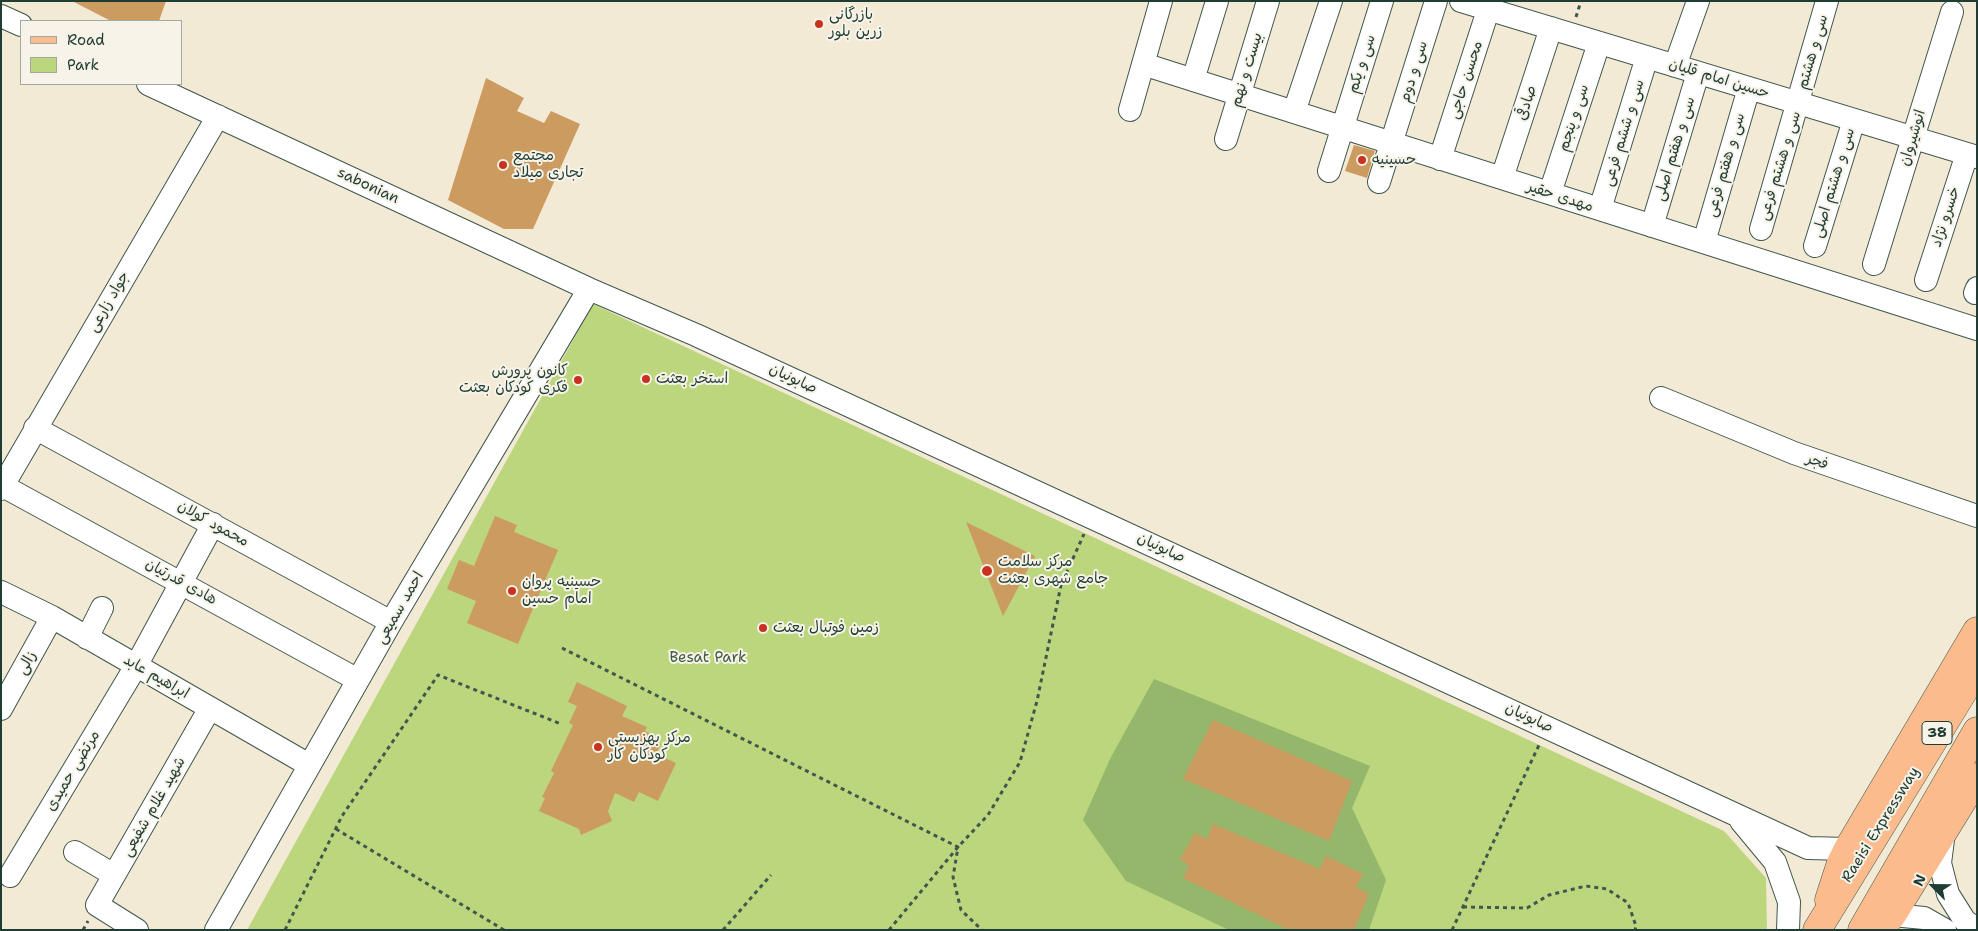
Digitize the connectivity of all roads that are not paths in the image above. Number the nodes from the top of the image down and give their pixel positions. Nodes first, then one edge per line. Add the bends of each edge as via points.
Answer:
1 (1161, 1) edge
2 (1216, 1) edge
3 (1268, 1) edge
4 (1331, 1) edge
5 (1382, 1) edge
6 (1436, 1) edge
7 (1461, 1) edge
8 (1698, 1) edge
9 (1828, 1) edge
10 (1490, 5) edge
11 (1952, 12) dead end
12 (1, 16) edge
13 (20, 25) edge
14 (1552, 28) junction
15 (1599, 43) junction
16 (1647, 57) junction
17 (1143, 64) junction
18 (1675, 66) junction
19 (1698, 73) junction
20 (1193, 80) junction
21 (150, 85) edge
22 (1749, 88) junction
23 (1240, 95) junction
24 (1799, 103) junction
25 (1130, 110) dead end
26 (1294, 112) junction
27 (218, 116) junction
28 (1854, 120) junction
29 (1342, 127) junction
30 (1914, 138) junction
31 (1226, 139) dead end
32 (1392, 143) junction
33 (1972, 155) edge
34 (1440, 159) junction
35 (1329, 171) dead end
36 (1502, 178) junction
37 (1379, 182) dead end
38 (1550, 193) junction
39 (1600, 209) junction
40 (1652, 226) junction
41 (1760, 230) dead end
42 (1704, 242) junction
43 (1815, 246) dead end
44 (1874, 264) dead end
45 (1926, 280) dead end
46 (589, 289) junction
47 (1977, 329) edge
48 (1661, 398) dead end
49 (35, 428) junction
50 (2, 487) edge
51 (1977, 516) edge
52 (214, 524) junction
53 (182, 582) junction
54 (1, 592) edge
55 (102, 608) dead end
56 (52, 618) junction
57 (391, 622) junction
58 (1977, 631) edge
59 (87, 638) junction
60 (136, 666) junction
61 (1977, 669) edge
62 (358, 680) junction
63 (210, 708) junction
64 (1, 709) edge
65 (1977, 731) edge
66 (309, 765) junction
67 (1977, 777) edge
68 (1898, 798) junction
69 (1732, 811) junction
70 (1944, 831) junction
71 (1848, 848) junction
72 (75, 852) dead end
73 (114, 875) junction
74 (10, 876) dead end
75 (1885, 922) edge
76 (1819, 926) edge
77 (1962, 927) edge
78 (137, 930) edge
79 (216, 930) edge
80 (1788, 930) edge
81 (1862, 930) edge

1 - 17 street
2 - 20 street
3 - 23 street, بیست و نهم
4 - 26 street
5 - 29 street, سی و یکم
6 - 32 street, سی و دوم
7 - 10 street, حسین امام قلیان
8 - 18 street
9 - 24 street, سی و هشتم
10 - 14 street, حسین امام قلیان
10 - 34 street, محسن حاجی
11 - 30 street, انوشیروان
12 - 13 street
14 - 15 street, حسین امام قلیان
14 - 36 street, صادقی
15 - 16 street, حسین امام قلیان
15 - 38 street, سی و پنجم
16 - 18 street, حسین امام قلیان
16 - 39 street, سی و ششم فرعی
17 - 20 street, مهدی حقیر
17 - 25 street
18 - 19 street, حسین امام قلیان
19 - 22 street, حسین امام قلیان
19 - 40 street, سی و هفتم اصلی
20 - 23 street, مهدی حقیر
21 - 27 street, sabonian
22 - 24 street, حسین امام قلیان
22 - 42 street, سی و هفتم فرعی
23 - 26 street, مهدی حقیر
23 - 31 street, بیست و نهم
24 - 28 street, حسین امام قلیان
24 - 41 street, سی و هشتم فرعی
26 - 29 street, مهدی حقیر
27 - 46 street, sabonian
27 - 49 street, جواد زارعی
28 - 30 street, حسین امام قلیان
28 - 43 street, سی و هشتم اصلی
29 - 32 street, مهدی حقیر
29 - 35 street, سی و یکم
30 - 33 street, حسین امام قلیان
30 - 44 street, انوشیروان
32 - 34 street, مهدی حقیر
32 - 37 street, سی و دوم
33 - 45 street, خسرو نژاد
34 - 36 street, مهدی حقیر
36 - 38 street, مهدی حقیر
38 - 39 street, مهدی حقیر
39 - 40 street, مهدی حقیر
40 - 42 street, مهدی حقیر
42 - 47 street, مهدی حقیر
46 - 57 street, احمد سمیعی
46 - 69 street, صابونیان via 696,335
48 - 51 street, فجر via 1794,453
49 - 50 street, جواد زارعی
49 - 52 street, محمود کولان
50 - 53 street, هادی قدرتیان
52 - 53 street, مرتضی حمیدی
52 - 57 street, محمود کولان
53 - 60 street, مرتضی حمیدی
53 - 62 street, هادی قدرتیان
54 - 56 street, ابراهیم عابد
55 - 59 street
56 - 59 street, ابراهیم عابد
56 - 64 street, زالی
57 - 62 street, احمد سمیعی
58 - 71 main road
59 - 60 street, ابراهیم عابد
60 - 63 street, ابراهیم عابد
60 - 74 street, مرتضی حمیدی
61 - 68 main road, Raeisi Expressway / 38
62 - 66 street, احمد سمیعی
63 - 66 street, ابراهیم عابد
63 - 73 street, شهید غلام شفیعی
65 - 81 main road, 38
66 - 79 street, احمد سمیعی
67 - 70 main road
68 - 71 street
68 - 76 main road, Raeisi Expressway / 38
69 - 71 street, صابونیان via 1808,848
69 - 80 street via 1776,862 1789,902
70 - 75 main road
70 - 77 street via 1940,863 1948,894
71 - 76 main road
72 - 73 street
73 - 78 street, شهید غلام شفیعی via 97,905
75 - 77 street via 1924,918

